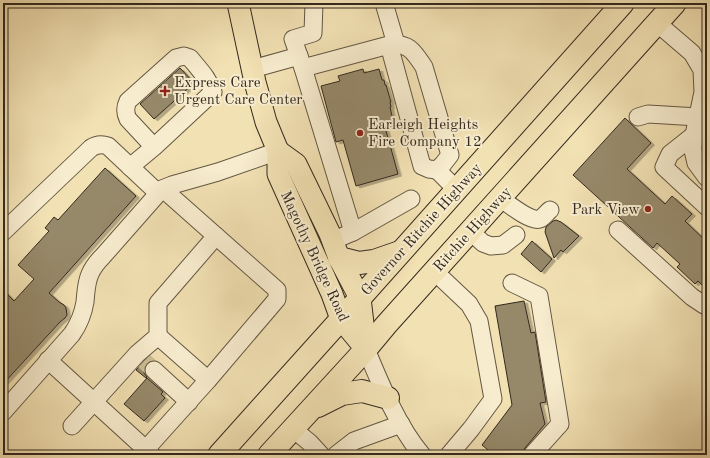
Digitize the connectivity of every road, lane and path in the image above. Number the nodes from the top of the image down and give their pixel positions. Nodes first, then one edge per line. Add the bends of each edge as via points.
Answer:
1 (238, 3) edge
2 (314, 3) edge
3 (384, 3) edge
4 (623, 3) edge
5 (675, 3) edge
6 (657, 22) junction
7 (393, 45) junction
8 (301, 62) junction
9 (252, 69) junction
10 (638, 117) dead end
11 (698, 117) junction
12 (694, 135) junction
13 (154, 148) junction
14 (278, 151) junction
15 (130, 167) junction
16 (437, 170) junction
17 (707, 178) edge
18 (457, 190) junction
19 (161, 191) junction
20 (411, 198) dead end
21 (500, 198) junction
22 (707, 207) edge
23 (550, 210) dead end
24 (618, 230) dead end
25 (470, 231) junction
26 (3, 232) edge
27 (353, 232) junction
28 (216, 236) junction
29 (516, 236) dead end
30 (336, 249) junction
31 (402, 251) junction
32 (434, 271) junction
33 (512, 283) dead end
34 (360, 298) junction
35 (707, 305) edge
36 (341, 319) junction
37 (158, 336) junction
38 (366, 349) junction
39 (48, 360) junction
40 (145, 362) junction
41 (208, 380) junction
42 (388, 398) junction
43 (94, 402) junction
44 (189, 402) junction
45 (310, 410) junction
46 (3, 412) edge
47 (401, 424) junction
48 (72, 426) dead end
49 (293, 429) junction
50 (149, 452) edge
51 (219, 455) edge
52 (269, 455) edge
53 (321, 455) edge
54 (336, 455) edge
55 (422, 455) edge
56 (449, 455) edge
57 (532, 455) edge

1 - 9 main road, Magothy Bridge Road
2 - 8 street via 313,33 294,39
3 - 7 street
4 - 18 highway, Governor Ritchie Highway
5 - 6 highway, Ritchie Highway
6 - 11 street via 692,53 702,70
6 - 21 highway, Ritchie Highway
7 - 8 street
7 - 16 street via 422,166
7 - 16 street via 406,46 424,67 450,155
8 - 9 street
8 - 27 street
9 - 14 main road, Magothy Bridge Road via 266,122
10 - 11 street via 648,114
11 - 12 street
12 - 17 street via 693,150 696,164
12 - 22 street via 670,154 664,167
13 - 13 street via 128,120 128,101 179,56 190,58 211,84 213,92
13 - 15 street
14 - 19 street via 172,185
14 - 30 main road, Magothy Bridge Road via 296,164
14 - 36 main road, Magothy Bridge Road via 278,174
15 - 19 street
15 - 26 street via 108,146 91,148
16 - 18 street
18 - 31 highway, Governor Ritchie Highway
19 - 28 street
19 - 39 street via 94,266 87,282 81,319 72,334
20 - 27 street
21 - 23 street via 523,214 538,220
21 - 25 highway, Ritchie Highway
24 - 35 street via 692,297
25 - 29 street via 483,244 490,246 503,245
25 - 32 highway, Ritchie Highway
27 - 30 street
28 - 37 street via 158,303
28 - 41 street via 277,290 277,299
30 - 31 highway via 359,263 374,261
30 - 34 main road, Magothy Bridge Road
31 - 34 highway, Governor Ritchie Highway
32 - 38 highway, Ritchie Highway
32 - 56 street via 470,304 479,322 493,399
33 - 57 street via 539,296 560,424
34 - 36 highway, Governor Ritchie Highway
34 - 38 main road, Magothy Bridge Road
36 - 38 main road, Magothy Bridge Road
36 - 51 highway, Governor Ritchie Highway
37 - 40 street
37 - 41 street
38 - 42 street
38 - 45 highway, Ritchie Highway
39 - 43 street
39 - 46 street
40 - 43 street
40 - 44 street
41 - 44 street
42 - 45 highway via 362,391 342,394
42 - 47 street
43 - 48 street
43 - 50 street
44 - 50 street
45 - 49 highway, Ritchie Highway
47 - 54 street via 354,441
47 - 55 street
49 - 52 highway, Ritchie Highway
49 - 53 street

